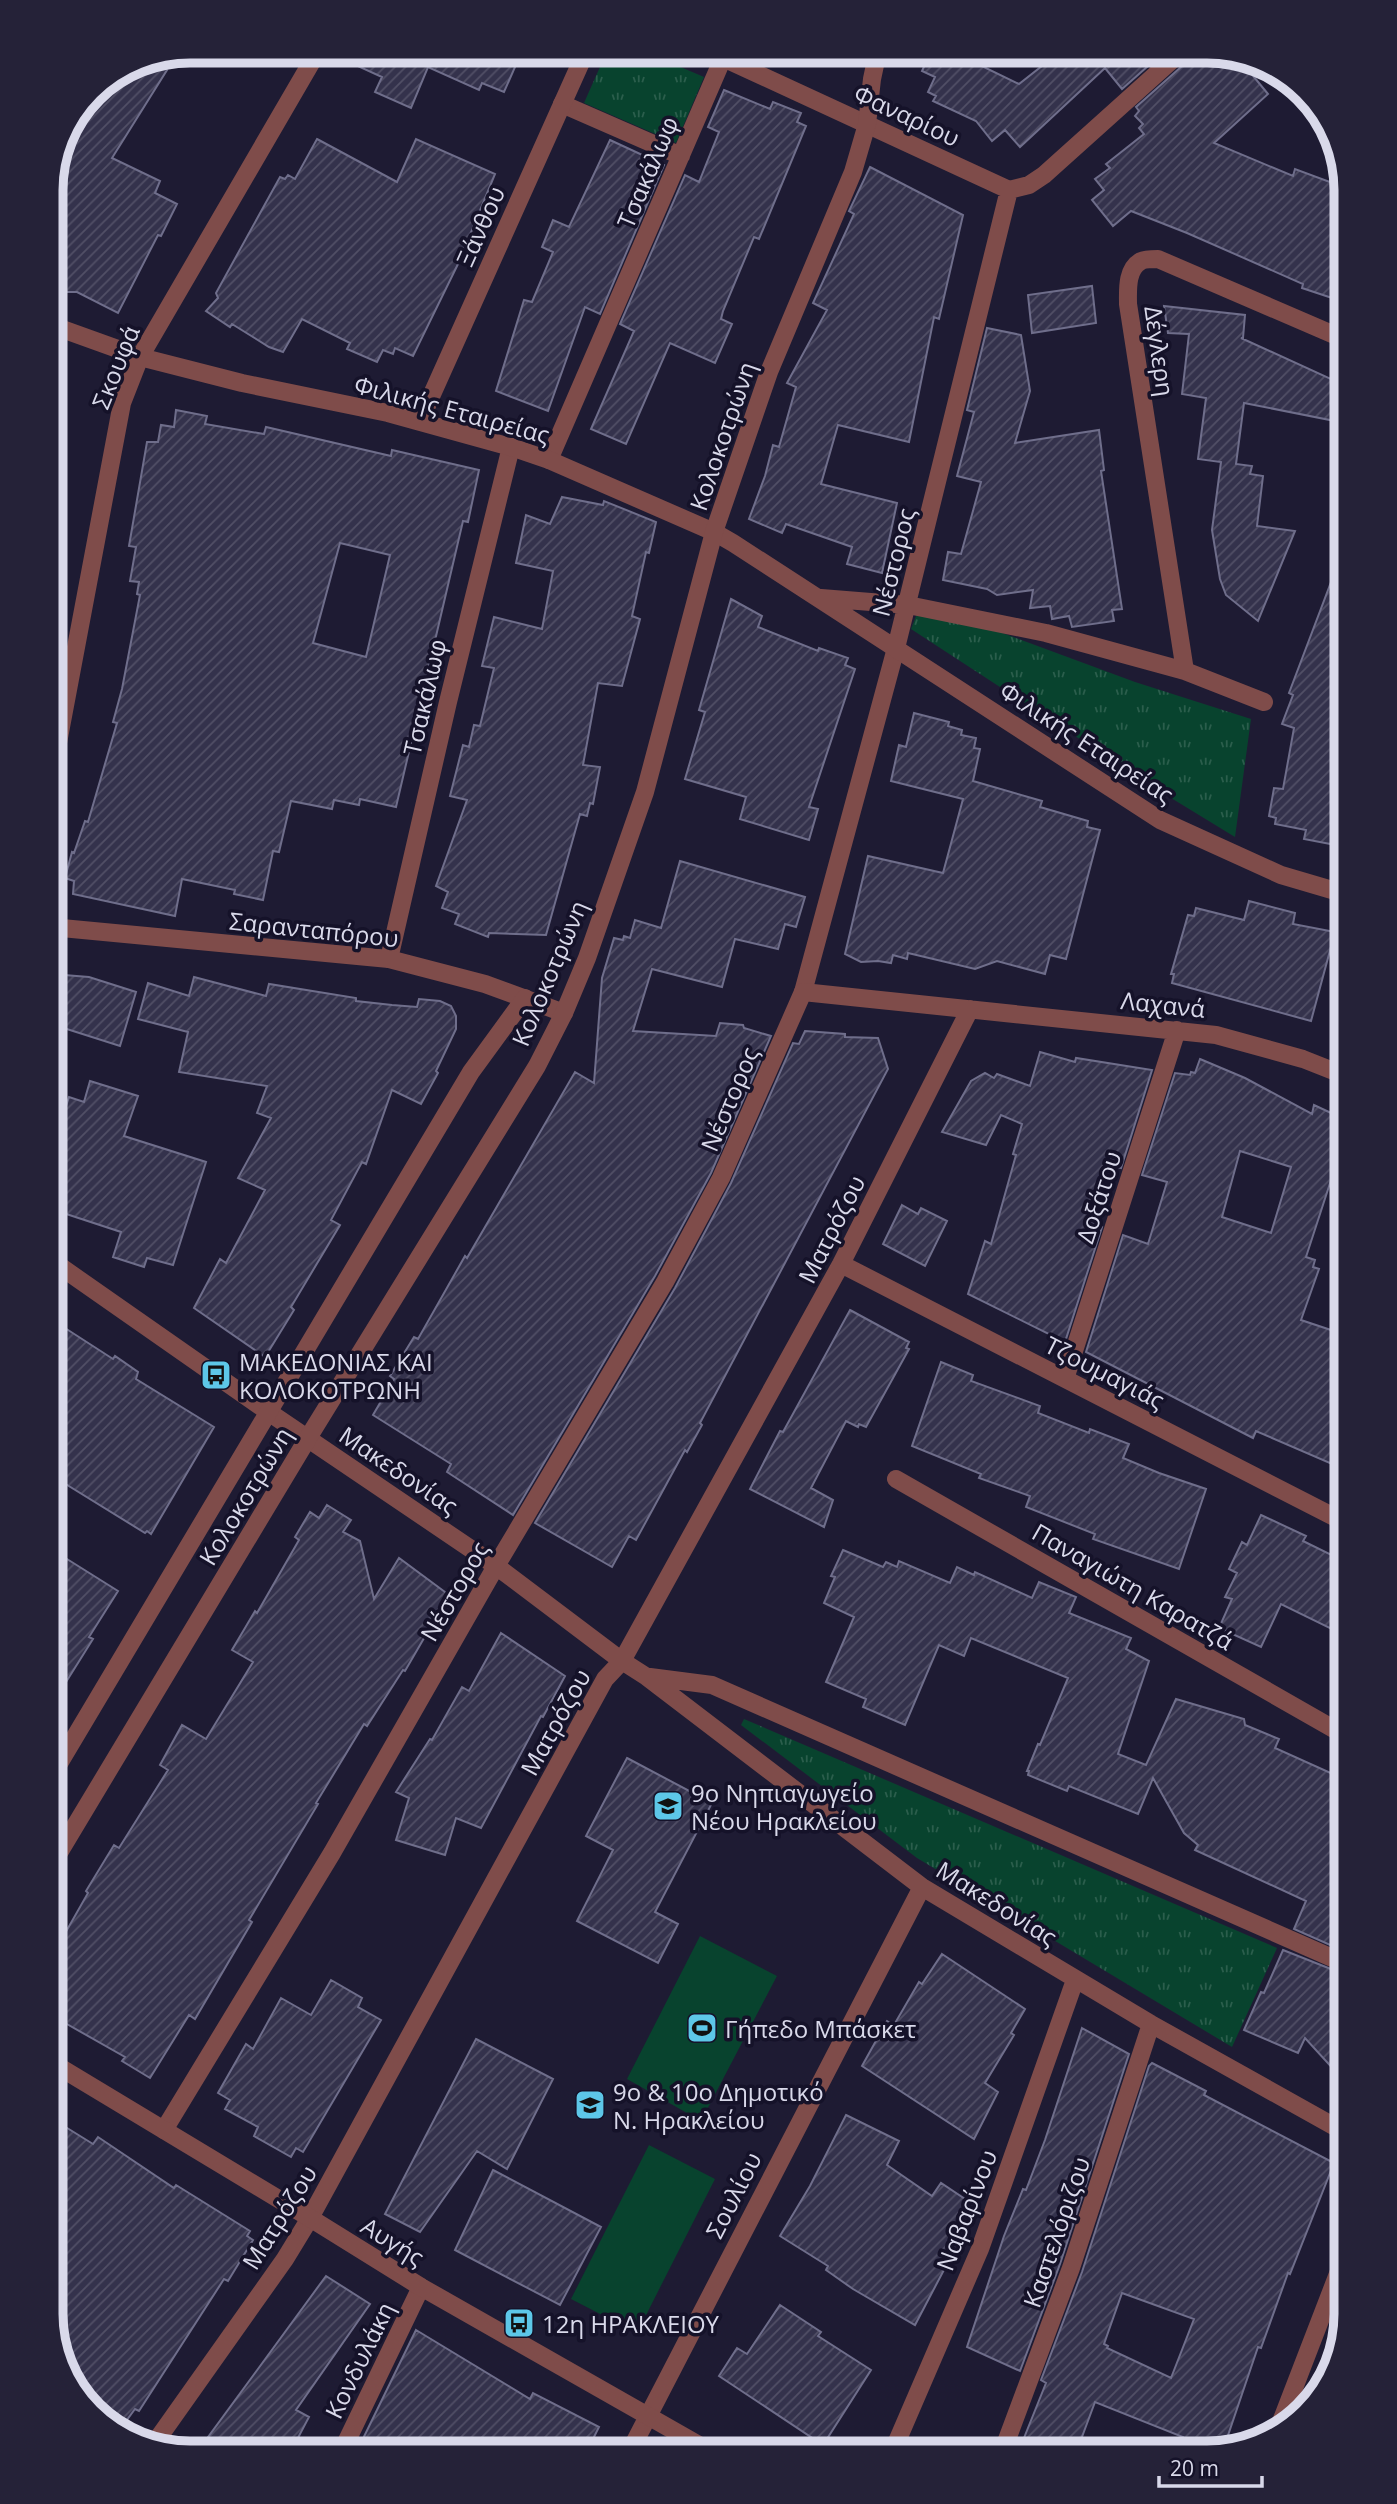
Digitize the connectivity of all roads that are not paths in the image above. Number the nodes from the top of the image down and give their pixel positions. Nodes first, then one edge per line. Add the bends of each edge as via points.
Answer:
1 (311, 63) edge
2 (581, 63) edge
3 (712, 63) edge
4 (735, 63) edge
5 (875, 63) edge
6 (1169, 63) edge
7 (562, 104) junction
8 (867, 124) junction
9 (681, 156) junction
10 (1009, 190) junction
11 (63, 329) edge
12 (1334, 335) edge
13 (140, 357) junction
14 (420, 421) junction
15 (511, 447) junction
16 (550, 460) junction
17 (714, 532) junction
18 (818, 598) junction
19 (908, 605) junction
20 (896, 648) junction
21 (1185, 671) junction
22 (1264, 702) dead end
23 (63, 716) edge
24 (1334, 890) edge
25 (63, 928) edge
26 (389, 960) junction
27 (803, 992) junction
28 (525, 998) junction
29 (970, 1009) junction
30 (564, 1013) junction
31 (1177, 1030) junction
32 (1334, 1071) edge
33 (841, 1264) junction
34 (63, 1268) edge
35 (1065, 1379) junction
36 (270, 1413) junction
37 (308, 1438) junction
38 (896, 1479) dead end
39 (1334, 1517) edge
40 (496, 1566) junction
41 (622, 1661) junction
42 (647, 1677) junction
43 (1334, 1729) edge
44 (63, 1757) edge
45 (63, 1846) edge
46 (922, 1887) junction
47 (1334, 1959) edge
48 (1075, 1980) junction
49 (1151, 2024) junction
50 (63, 2069) edge
51 (1334, 2126) edge
52 (164, 2130) junction
53 (310, 2218) junction
54 (1334, 2284) edge
55 (421, 2287) junction
56 (1283, 2415) edge
57 (646, 2416) junction
58 (159, 2437) edge
59 (347, 2441) edge
60 (635, 2441) edge
61 (691, 2441) edge
62 (897, 2441) edge
63 (1006, 2441) edge

1 - 13 street, Σκουφά
2 - 7 street, Ξάνθου
3 - 9 street, Τσακάλωφ
4 - 8 street, Φαναρίου
5 - 8 street, Κολοκοτρώνη
6 - 10 street via 1044,175
7 - 9 street
7 - 14 street, Ξάνθου
8 - 10 street, Φαναρίου
8 - 17 street, Κολοκοτρώνη via 845,192 768,372
9 - 16 street, Τσακάλωφ
10 - 19 street, Νέστορος
11 - 13 street, Φιλικής Εταιρείας
12 - 21 street, Δέγλερη via 1158,259 1140,261 1132,270 1128,304
13 - 14 street, Φιλικής Εταιρείας
13 - 23 street, Σκουφά via 122,403
14 - 15 street, Φιλικής Εταιρείας
15 - 16 street, Φιλικής Εταιρείας
15 - 26 street, Τσακάλωφ
16 - 17 street, Φιλικής Εταιρείας
17 - 18 street, Φιλικής Εταιρείας
17 - 30 street, Κολοκοτρώνη via 645,792
18 - 19 street, Φιλικής Εταιρείας
18 - 20 street, Φιλικής Εταιρείας
19 - 20 street, Νέστορος
19 - 21 street, Φιλικής Εταιρείας via 1046,634
20 - 24 street, Φιλικής Εταιρείας via 1160,820 1281,875
20 - 27 street, Νέστορος
21 - 22 street, Φιλικής Εταιρείας
25 - 26 street, Σαρανταπόρου
26 - 28 street, Σαρανταπόρου
27 - 29 street
27 - 40 street, Νέστορος via 715,1190
28 - 30 street, Σαρανταπόρου
28 - 36 street, Κολοκοτρώνη via 471,1072
29 - 31 street, Λαχανά
29 - 33 street, Ματρόζου
30 - 37 street, Κολοκοτρώνη via 537,1066
31 - 32 street, Λαχανά via 1216,1035
31 - 35 street, Δοξάτου
33 - 35 street, Τζουμαγιάς
33 - 41 street, Ματρόζου
34 - 36 street, Μακεδονίας
35 - 39 street, Τζουμαγιάς
36 - 37 street, Μακεδονίας
36 - 44 street, Κολοκοτρώνη
37 - 40 street, Μακεδονίας
37 - 45 street, Κολοκοτρώνη
38 - 43 street, Παναγιώτη Καρατζά
40 - 41 street, Μακεδονίας
40 - 52 street, Νέστορος via 332,1853
41 - 42 street, Μακεδονίας
41 - 53 street, Ματρόζου via 605,1679
42 - 46 street, Μακεδονίας
42 - 47 street, Μακεδονίας via 712,1685
46 - 48 street, Μακεδονίας
46 - 57 street, Σουλίου
48 - 49 street, Μακεδονίας
48 - 62 street, Ναβαρίνου via 980,2249
49 - 51 street, Μακεδονίας
49 - 63 street, Καστελόριζου via 1071,2268
50 - 52 street, Αυγής
52 - 53 street, Αυγής
53 - 55 street, Αυγής
53 - 58 street, Ματρόζου
54 - 56 street
55 - 57 street, Αυγής
55 - 59 street, Κονδυλάκη
57 - 60 street, Σουλίου
57 - 61 street, Αυγής

